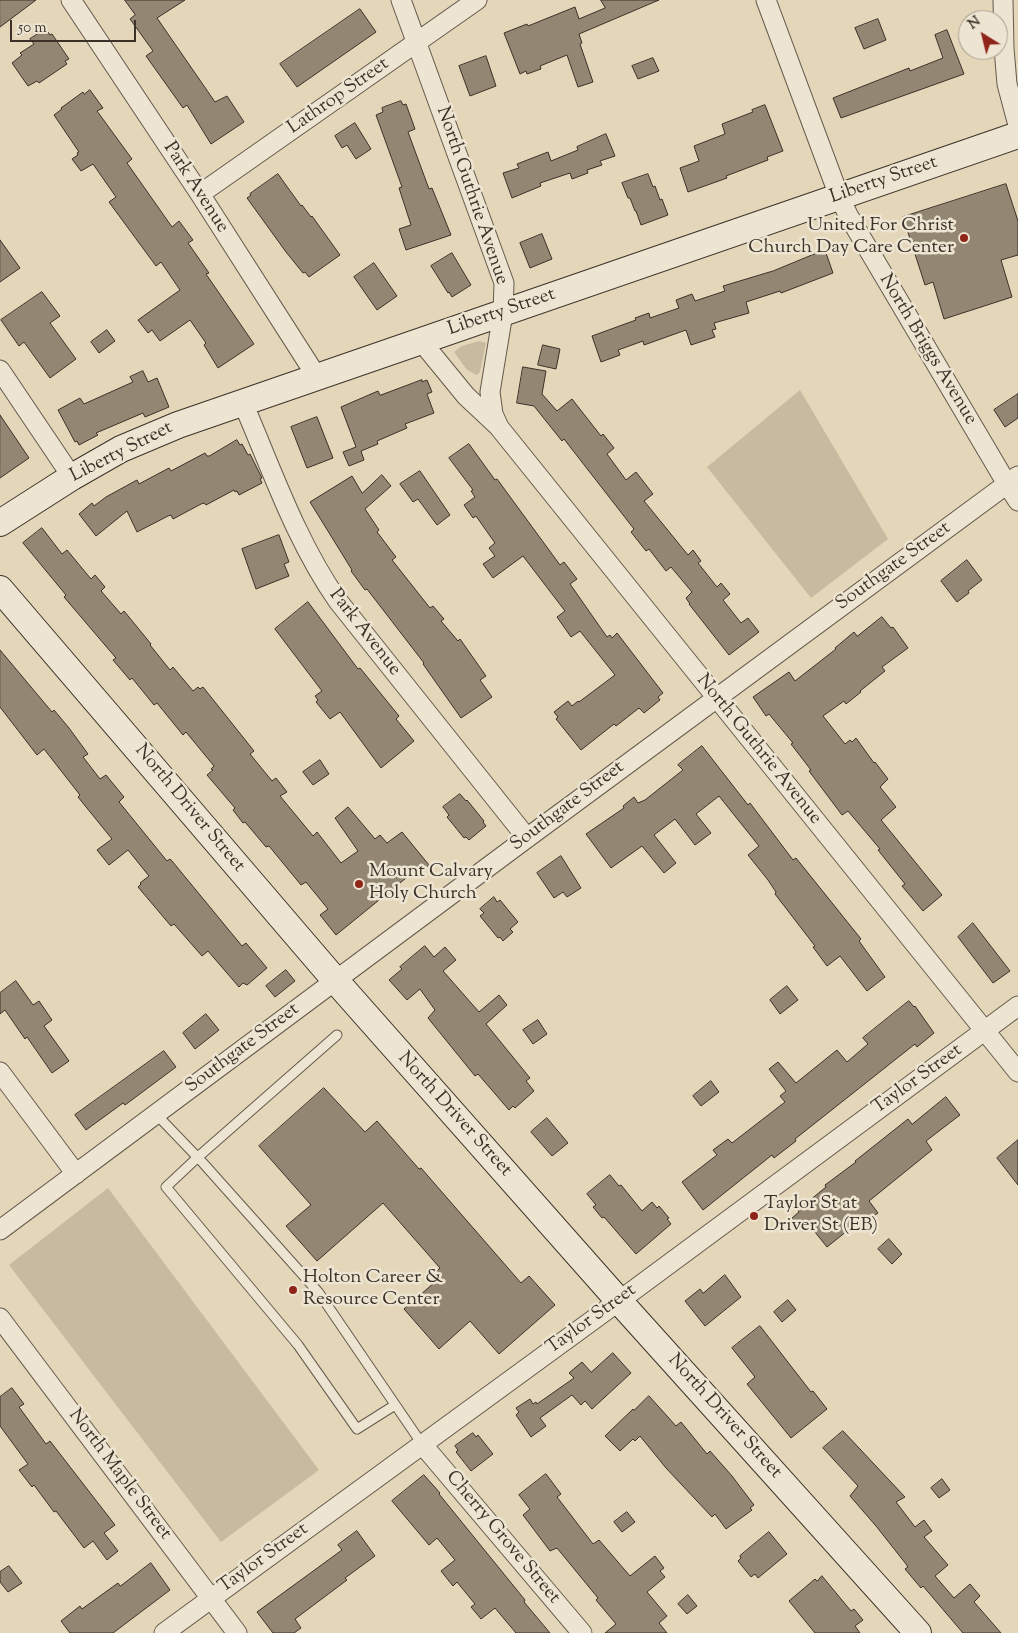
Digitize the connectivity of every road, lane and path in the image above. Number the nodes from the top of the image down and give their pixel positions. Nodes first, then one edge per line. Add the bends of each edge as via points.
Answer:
1 (71, 0) edge
2 (401, 0) edge
3 (478, 0) edge
4 (766, 0) edge
5 (1003, 0) edge
6 (416, 42) junction
7 (1018, 125) edge
8 (1018, 135) edge
9 (200, 194) junction
10 (839, 196) junction
11 (503, 313) junction
12 (421, 341) junction
13 (0, 370) edge
14 (318, 377) junction
15 (243, 403) junction
16 (498, 426) junction
17 (72, 477) junction
18 (1012, 480) edge
19 (1018, 501) edge
20 (0, 523) edge
21 (0, 589) edge
22 (716, 698) junction
23 (527, 838) junction
24 (335, 980) junction
25 (1018, 1006) edge
26 (984, 1030) junction
27 (336, 1034) dead end
28 (0, 1072) edge
29 (1018, 1072) edge
30 (156, 1114) junction
31 (198, 1157) junction
32 (76, 1174) junction
33 (0, 1230) edge
34 (619, 1301) junction
35 (0, 1318) edge
36 (395, 1405) junction
37 (422, 1444) junction
38 (211, 1598) junction
39 (164, 1633) edge
40 (237, 1633) edge
41 (582, 1633) edge
42 (918, 1633) edge

1 - 9 street, Park Avenue
2 - 6 street, North Guthrie Avenue
3 - 6 street, Lathrop Street
4 - 10 street, North Briggs Avenue
5 - 7 street via 1007,84
6 - 9 street, Lathrop Street
6 - 11 street, North Guthrie Avenue via 504,283
8 - 10 street, Liberty Street
9 - 14 street, Park Avenue
10 - 11 street, Liberty Street
10 - 18 street, North Briggs Avenue
11 - 12 street, Liberty Street
11 - 16 street, North Guthrie Avenue via 490,392
12 - 14 street, Liberty Street
12 - 16 street, North Guthrie Avenue via 466,396
13 - 17 street
14 - 15 street, Liberty Street
15 - 17 street, Liberty Street via 178,424 122,449
15 - 23 street, Park Avenue via 306,550 321,577
16 - 22 street, North Guthrie Avenue
17 - 20 street, Liberty Street
18 - 19 street, North Briggs Avenue
18 - 22 street, Southgate Street
21 - 24 street, North Driver Street
22 - 23 street, Southgate Street
22 - 26 street, North Guthrie Avenue
23 - 24 street, Southgate Street
24 - 30 street, Southgate Street
24 - 34 street, North Driver Street
25 - 26 street, Taylor Street
26 - 29 street, North Guthrie Avenue
26 - 34 street, Taylor Street
27 - 31 lane
28 - 32 street
30 - 31 lane
30 - 32 street, Southgate Street
31 - 36 lane via 319,1293
31 - 36 lane via 166,1188 298,1345 356,1429
32 - 33 street, Southgate Street
34 - 37 street, Taylor Street
34 - 42 street, North Driver Street
35 - 38 street, North Maple Street
36 - 37 lane
37 - 38 street, Taylor Street
37 - 41 street, Cherry Grove Street
38 - 39 street, Taylor Street
38 - 40 street, North Maple Street

